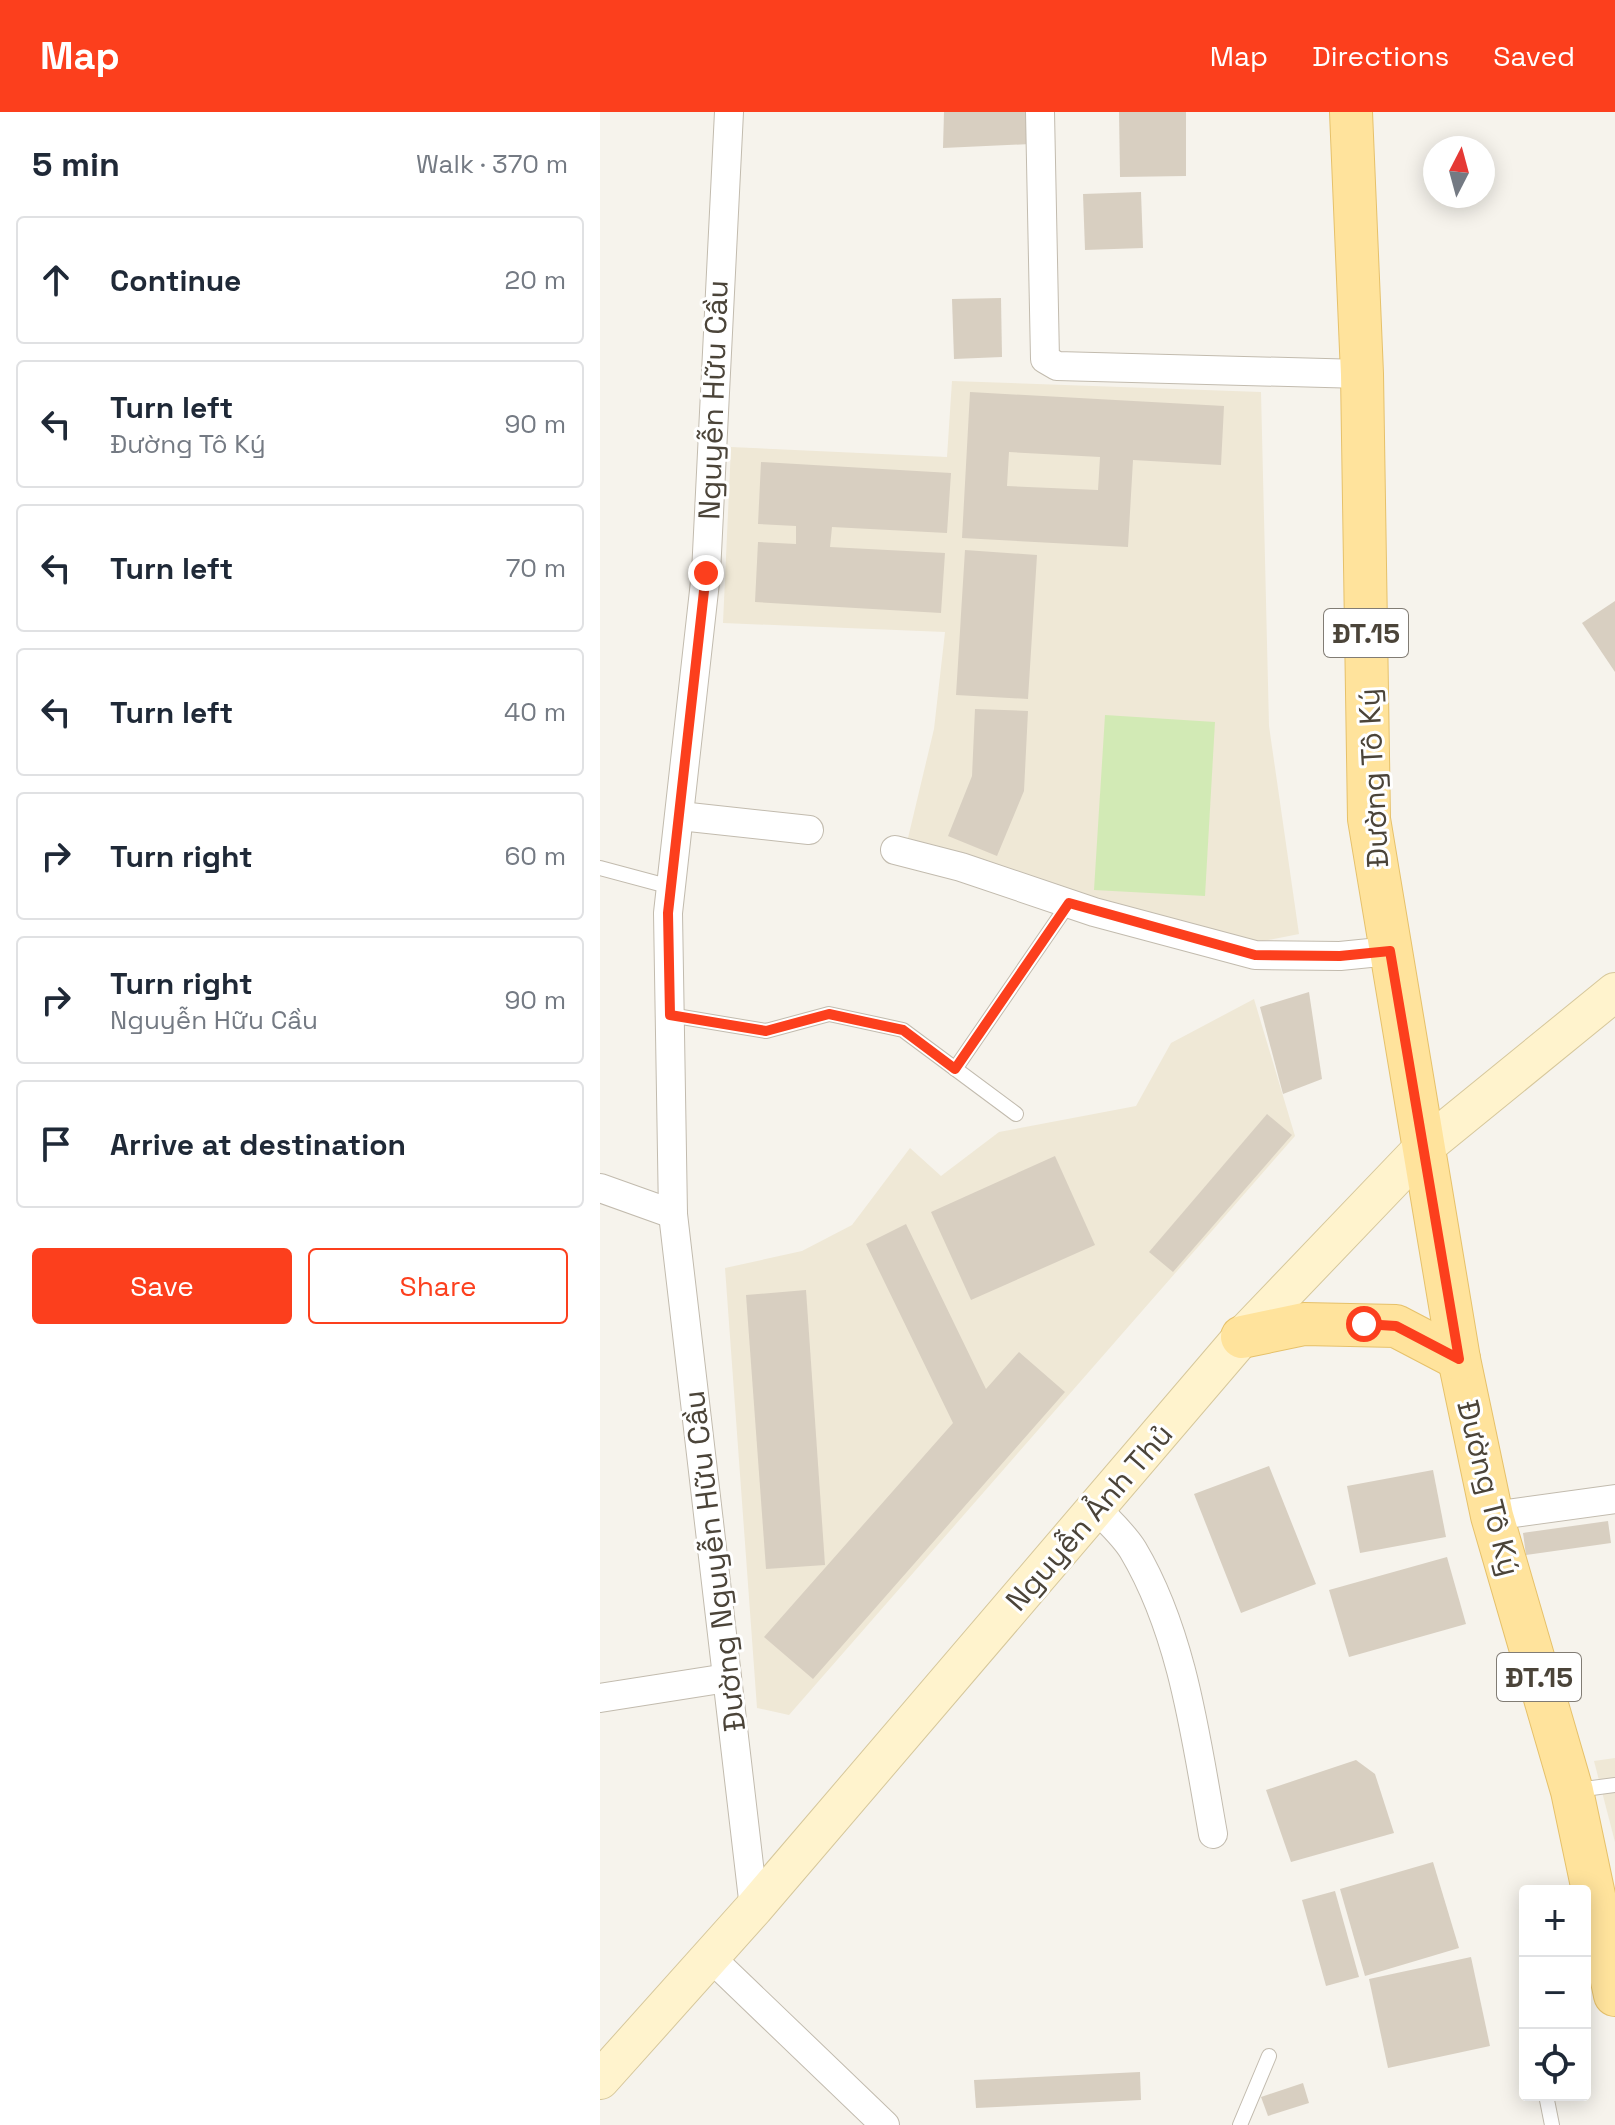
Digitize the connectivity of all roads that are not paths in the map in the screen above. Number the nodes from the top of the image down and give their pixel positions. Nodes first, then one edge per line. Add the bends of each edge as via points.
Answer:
1 (729, 112) edge
2 (1040, 112) edge
3 (1351, 112) edge
4 (1362, 374) junction
5 (680, 816) junction
6 (809, 830) dead end
7 (895, 850) dead end
8 (600, 868) edge
9 (671, 887) junction
10 (1069, 903) junction
11 (1390, 951) junction
12 (1615, 992) edge
13 (670, 1015) junction
14 (955, 1069) junction
15 (1016, 1114) dead end
16 (1421, 1150) junction
17 (600, 1188) edge
18 (673, 1214) junction
19 (1242, 1337) junction
20 (1459, 1359) junction
21 (1615, 1499) edge
22 (1096, 1508) junction
23 (1492, 1516) junction
24 (727, 1678) junction
25 (600, 1698) edge
26 (1615, 1785) edge
27 (1572, 1791) junction
28 (1213, 1834) dead end
29 (754, 1908) junction
30 (710, 1957) junction
31 (1615, 1995) edge
32 (1269, 2056) dead end
33 (600, 2080) edge
34 (1547, 2101) edge
35 (885, 2125) edge
36 (1240, 2125) edge
37 (1552, 2125) edge

1 - 5 street, Nguyễn Hữu Cầu via 706,573
2 - 4 street via 1045,359 1057,366
3 - 4 main road, Đường Tô Ký / ĐT.15
4 - 11 main road, Đường Tô Ký / ĐT.15 via 1369,819
5 - 6 street
5 - 9 street, Nguyễn Hữu Cầu
7 - 10 street
8 - 9 lane
9 - 13 street, Nguyễn Hữu Cầu
10 - 11 street via 1255,955
10 - 14 lane
11 - 16 main road, Đường Tô Ký / ĐT.15
12 - 16 main road, Nguyễn Ảnh Thủ
13 - 14 lane via 766,1031 829,1014 903,1030
13 - 18 street, Nguyễn Hữu Cầu
14 - 15 lane
16 - 19 main road, Nguyễn Ảnh Thủ
16 - 20 main road, Đường Tô Ký / ĐT.15
17 - 18 street
18 - 24 street, Đường Nguyễn Hữu Cầu
19 - 20 main road via 1304,1324 1396,1326
19 - 22 main road, Nguyễn Ảnh Thủ
20 - 23 main road, Đường Tô Ký / ĐT.15
21 - 23 street
22 - 28 street via 1132,1548 1166,1624 1190,1709
22 - 29 main road, Nguyễn Ảnh Thủ
23 - 27 main road, Đường Tô Ký / ĐT.15
24 - 25 street
24 - 29 street, Đường Nguyễn Hữu Cầu
26 - 27 lane
27 - 31 main road, Đường Tô Ký / ĐT.15
29 - 30 main road, Nguyễn Ảnh Thủ
30 - 33 main road, Nguyễn Ảnh Thủ
30 - 35 street
32 - 36 lane
34 - 37 lane

